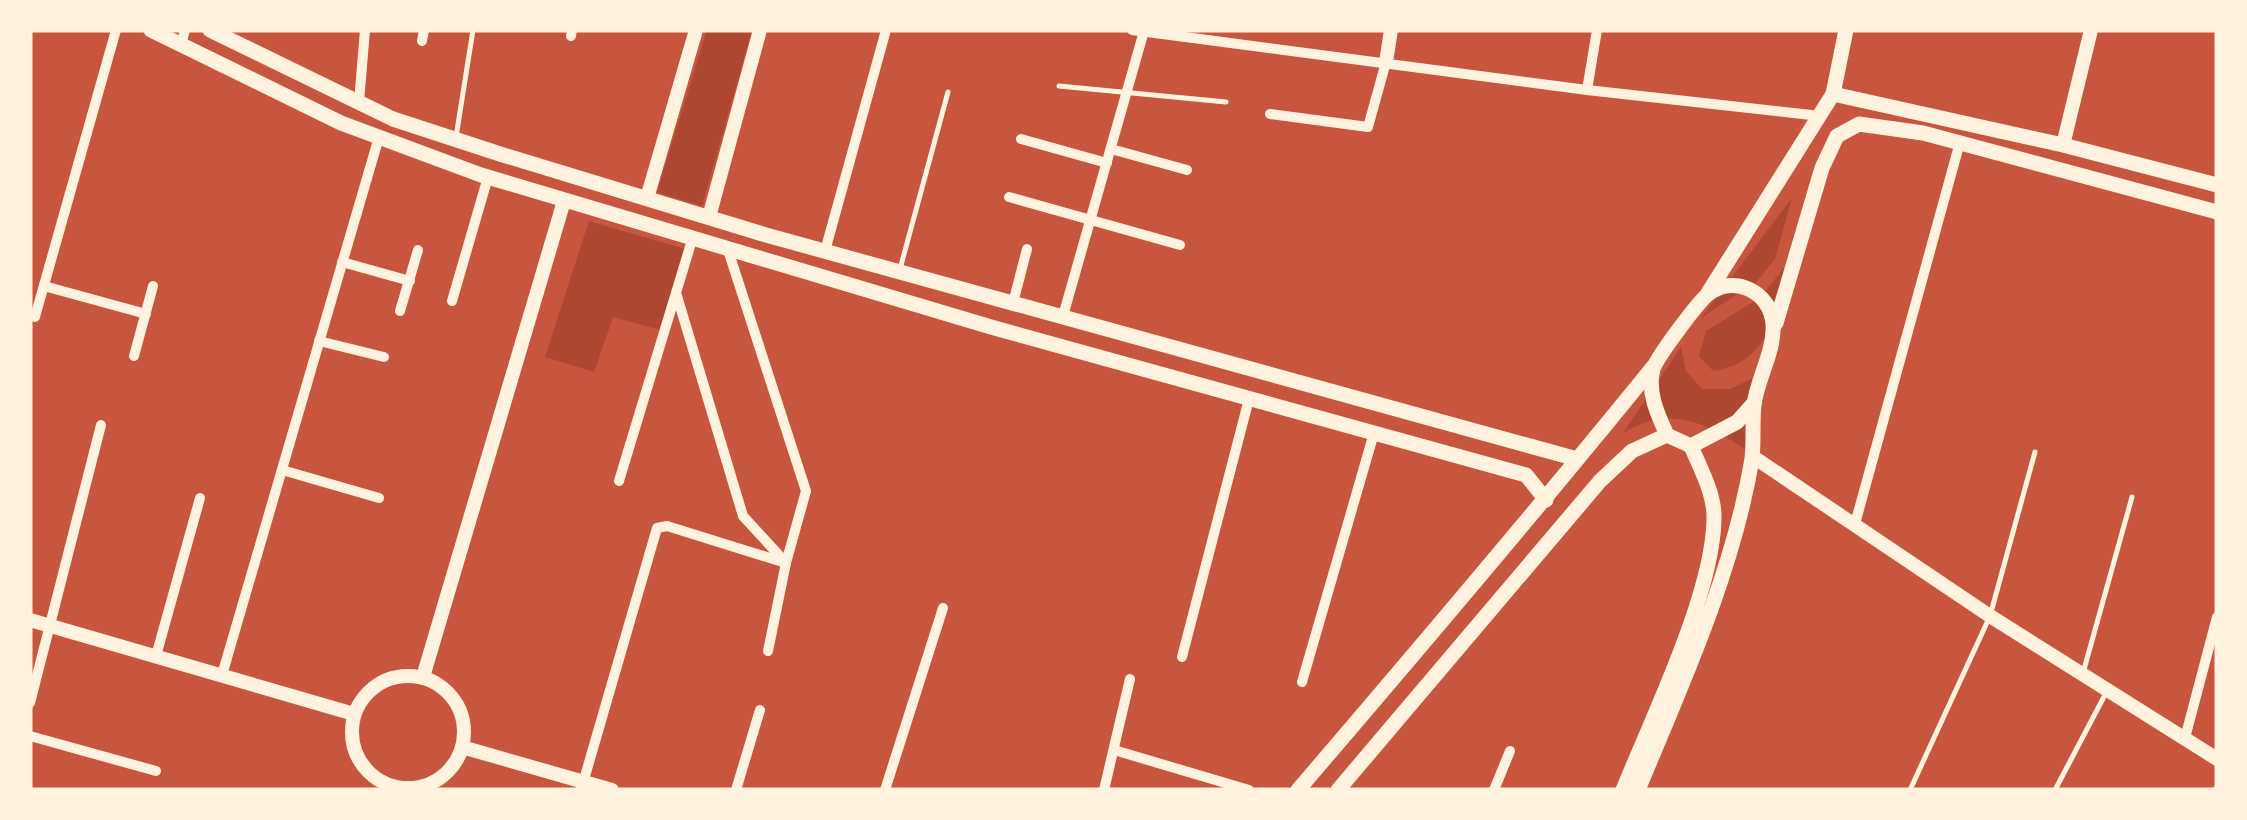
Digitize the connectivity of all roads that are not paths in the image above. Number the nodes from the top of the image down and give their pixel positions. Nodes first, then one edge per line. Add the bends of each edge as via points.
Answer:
1 (116, 30) edge
2 (151, 30) edge
3 (210, 30) edge
4 (365, 30) edge
5 (473, 30) edge
6 (696, 30) edge
7 (760, 30) edge
8 (886, 30) edge
9 (1132, 30) edge
10 (1391, 30) edge
11 (1597, 30) edge
12 (1846, 30) edge
13 (2091, 30) edge
14 (1144, 31) edge
15 (183, 37) edge
16 (1386, 62) junction
17 (1059, 86) dead end
18 (1587, 90) junction
19 (948, 92) dead end
20 (1126, 93) junction
21 (1833, 94) junction
22 (358, 102) junction
23 (1226, 102) dead end
24 (1270, 114) dead end
25 (1820, 116) junction
26 (378, 137) junction
27 (456, 140) junction
28 (1021, 140) dead end
29 (1960, 142) junction
30 (2063, 145) junction
31 (1111, 149) junction
32 (1107, 163) junction
33 (1187, 170) dead end
34 (488, 177) junction
35 (2217, 185) edge
36 (1008, 197) dead end
37 (647, 198) junction
38 (564, 201) junction
39 (2217, 212) edge
40 (709, 217) junction
41 (1090, 220) junction
42 (692, 240) junction
43 (1180, 245) dead end
44 (1027, 249) dead end
45 (418, 250) dead end
46 (728, 250) junction
47 (824, 251) junction
48 (342, 262) junction
49 (900, 272) junction
50 (410, 281) junction
51 (44, 286) junction
52 (153, 286) dead end
53 (1708, 294) junction
54 (676, 296) junction
55 (452, 300) dead end
56 (1012, 302) junction
57 (400, 311) dead end
58 (146, 314) junction
59 (1063, 316) junction
60 (35, 317) dead end
61 (1774, 330) junction
62 (319, 342) junction
63 (134, 356) dead end
64 (384, 357) dead end
65 (1653, 367) junction
66 (1249, 398) junction
67 (1754, 403) junction
68 (102, 425) dead end
69 (1374, 433) junction
70 (1667, 435) junction
71 (1691, 446) junction
72 (1535, 450) junction
73 (2035, 452) dead end
74 (1752, 456) junction
75 (1577, 459) junction
76 (282, 470) junction
77 (1526, 475) junction
78 (619, 482) dead end
79 (200, 498) dead end
80 (379, 498) dead end
81 (2132, 498) dead end
82 (1546, 500) junction
83 (1855, 524) junction
84 (786, 563) junction
85 (943, 608) dead end
86 (1990, 616) junction
87 (2217, 617) edge
88 (30, 620) edge
89 (50, 626) junction
90 (768, 651) dead end
91 (156, 656) junction
92 (1182, 656) dead end
93 (2083, 674) junction
94 (222, 676) junction
95 (423, 677) junction
96 (1130, 680) dead end
97 (1302, 682) dead end
98 (2108, 690) junction
99 (30, 703) edge
100 (760, 710) dead end
101 (354, 714) junction
102 (30, 736) edge
103 (2185, 738) junction
104 (462, 747) junction
105 (1114, 750) junction
106 (1510, 750) dead end
107 (2217, 758) edge
108 (156, 771) dead end
109 (582, 786) edge
110 (394, 788) edge
111 (1303, 788) edge
112 (612, 790) edge
113 (736, 790) edge
114 (884, 790) edge
115 (1104, 790) edge
116 (1249, 790) edge
117 (1338, 790) edge
118 (1494, 790) edge
119 (1624, 790) edge
120 (1638, 790) edge
121 (1910, 790) edge
122 (2056, 790) edge

1 - 51 street
2 - 15 main road
3 - 22 main road
4 - 22 street
5 - 27 lane
6 - 37 street
7 - 40 street
8 - 47 street
9 - 14 street
10 - 16 street
11 - 18 street
12 - 21 main road
13 - 30 street
14 - 16 street
14 - 20 street
15 - 26 main road
16 - 18 street
16 - 24 street via 1368,127
17 - 20 lane
18 - 25 street
19 - 49 lane
20 - 23 lane
20 - 31 street
21 - 25 main road
21 - 30 main road
22 - 27 main road
25 - 53 main road
26 - 34 main road
26 - 48 street
27 - 37 main road
28 - 32 street
29 - 39 main road
29 - 61 main road via 1888,125 1859,124 1838,136 1822,168
29 - 83 street
30 - 35 main road
31 - 32 street
31 - 33 street
32 - 41 street
34 - 38 main road
34 - 55 street
36 - 41 street
37 - 40 main road
38 - 42 main road
38 - 95 street
40 - 47 main road
41 - 43 street
41 - 59 street
42 - 46 main road
42 - 54 street
44 - 56 street
45 - 50 street
46 - 66 main road
46 - 84 street via 806,490
47 - 49 main road
48 - 50 street
48 - 62 street
49 - 56 main road
50 - 57 street
51 - 58 street
51 - 60 street
52 - 58 street
53 - 61 main road via 1748,288 1772,307
53 - 65 main road
54 - 78 street
54 - 84 street via 743,516
56 - 59 main road
58 - 63 street
59 - 72 main road
61 - 67 main road
62 - 64 street
62 - 76 street
65 - 70 main road via 1654,407
65 - 75 main road
66 - 69 main road
66 - 92 street
67 - 71 main road via 1737,422
67 - 74 main road
68 - 89 street
69 - 77 main road
69 - 97 street
70 - 71 main road
70 - 117 main road via 1632,451 1600,480
71 - 119 main road via 1714,518 1704,570
72 - 75 main road
72 - 77 main road via 1538,466
73 - 86 lane
74 - 83 street
74 - 120 main road via 1699,639
75 - 82 main road
76 - 80 street
76 - 94 street
77 - 82 main road
79 - 91 street
81 - 93 lane
82 - 111 main road
83 - 86 street
84 - 90 street
84 - 109 street via 657,528
85 - 114 street
86 - 93 street
86 - 121 lane
87 - 103 street
88 - 89 street
89 - 91 street
89 - 99 street
91 - 94 street
93 - 98 street
94 - 101 street
95 - 101 street via 406,675 374,686
95 - 104 street via 452,696 461,712
96 - 105 street
98 - 103 street
98 - 122 lane
100 - 113 street
101 - 110 street via 354,751 377,780
102 - 108 street
103 - 107 street
104 - 109 street
104 - 110 street via 444,776
105 - 115 street
105 - 116 street
106 - 118 street
109 - 112 street

